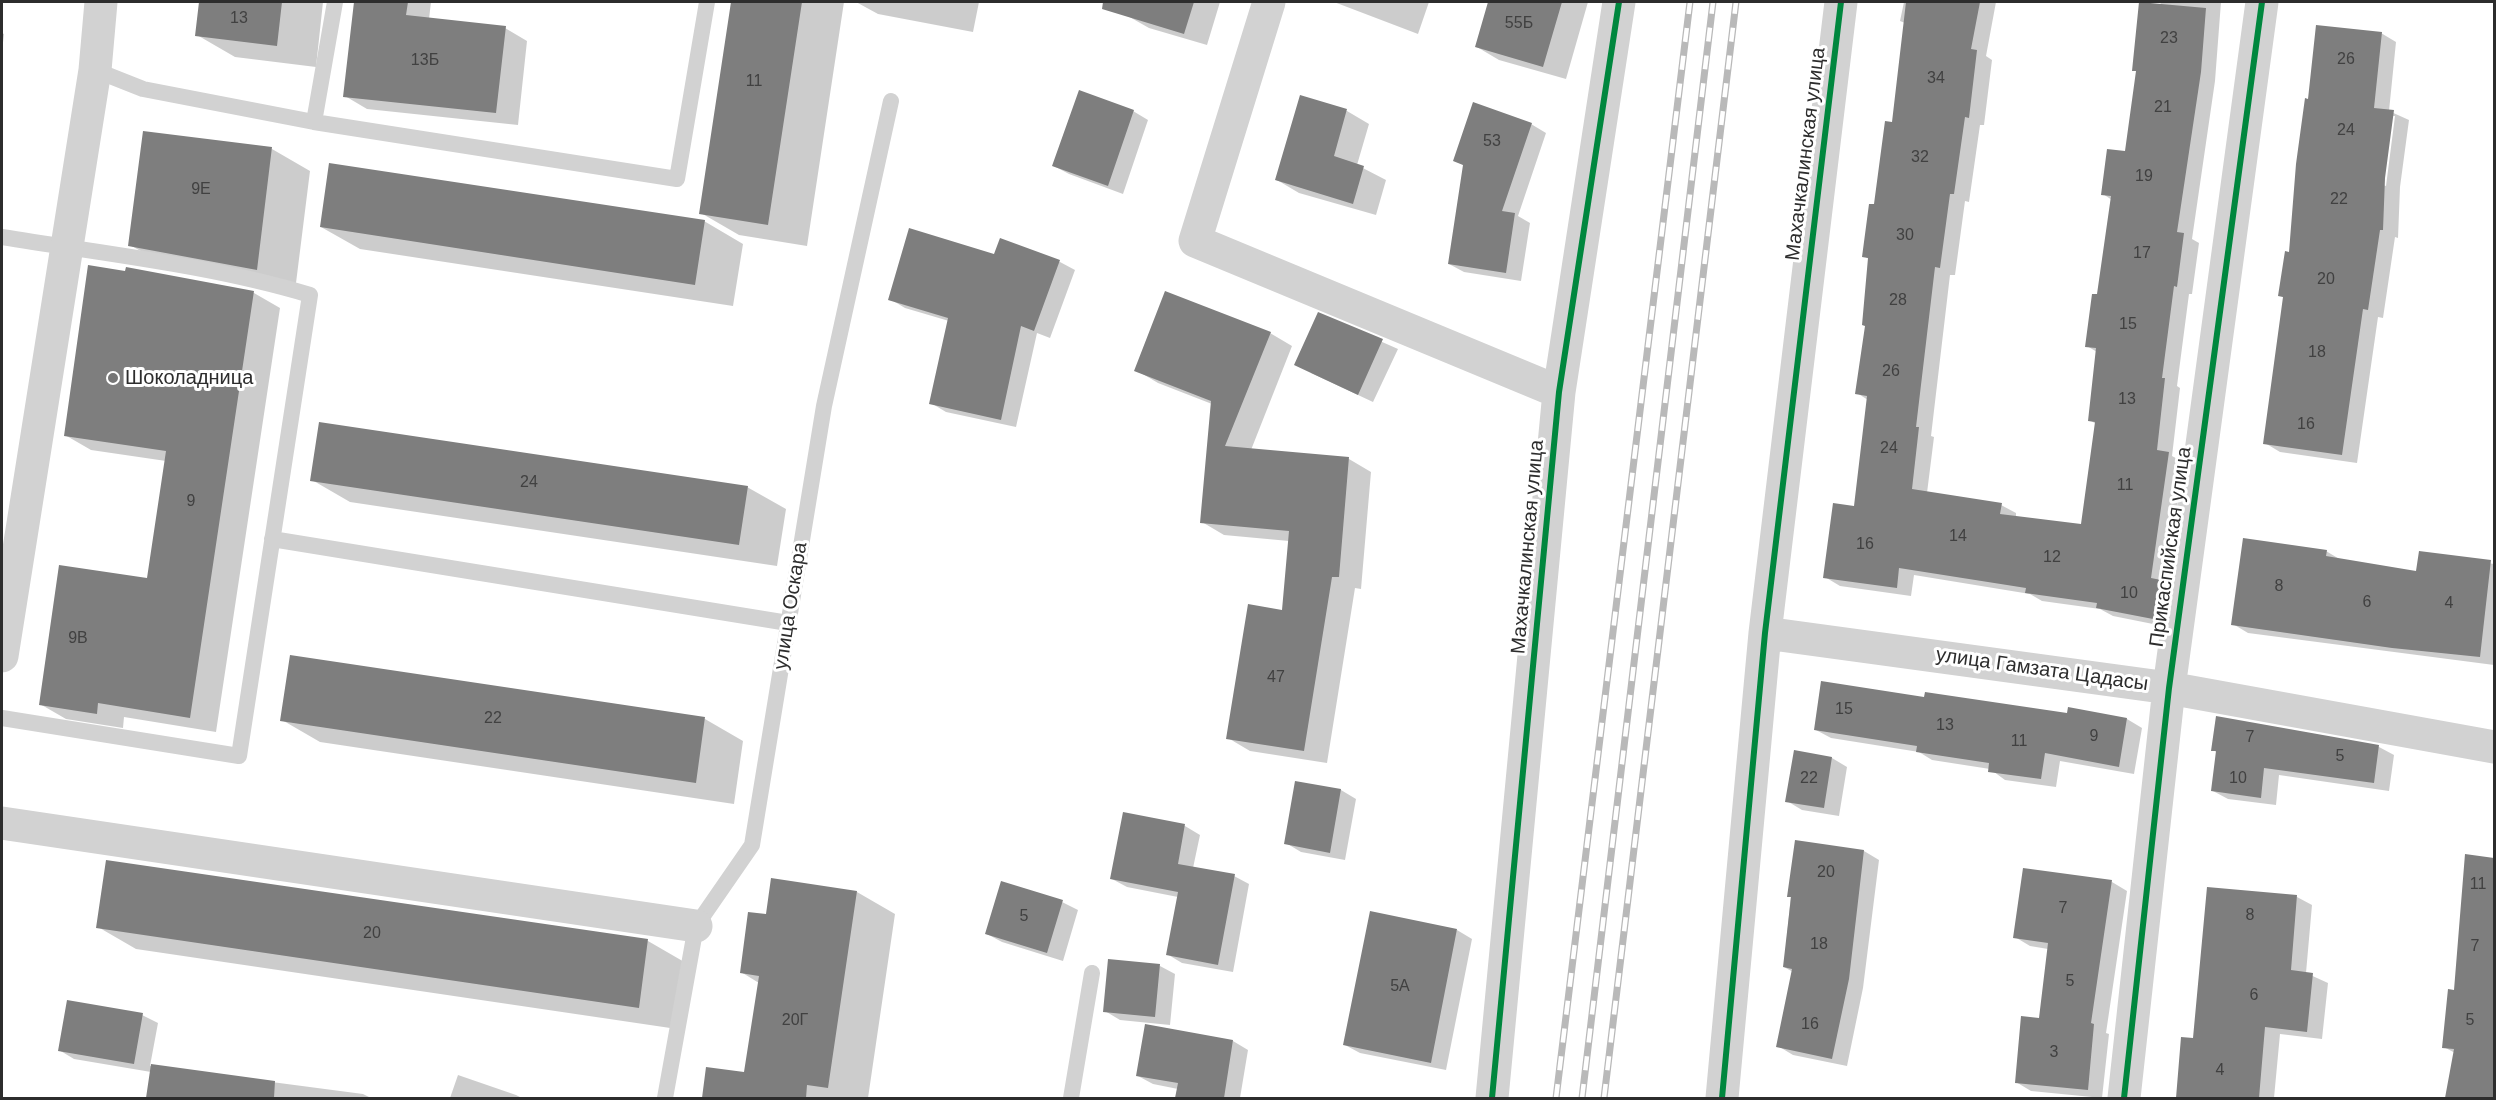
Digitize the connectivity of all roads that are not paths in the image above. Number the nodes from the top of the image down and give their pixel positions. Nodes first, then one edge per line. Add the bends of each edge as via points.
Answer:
1 (101, 2) edge
2 (335, 2) edge
3 (707, 2) edge
4 (1269, 2) edge
5 (1618, 2) edge
6 (1841, 2) edge
7 (2262, 2) edge
8 (95, 70) junction
9 (891, 101) dead end
10 (314, 122) junction
11 (2, 237) edge
12 (66, 247) junction
13 (1559, 392) junction
14 (272, 539) junction
15 (788, 623) junction
16 (1765, 633) junction
17 (2, 656) edge
18 (2169, 687) junction
19 (2, 718) edge
20 (2494, 747) edge
21 (2, 823) edge
22 (696, 926) junction
23 (1092, 973) dead end
24 (665, 1098) edge
25 (1071, 1098) edge
26 (1492, 1098) edge
27 (1722, 1098) edge
28 (2124, 1098) edge

1 - 8 street
2 - 10 lane
3 - 10 lane via 677,179
4 - 13 street via 1195,241
5 - 13 street, Махачкалинская улица
6 - 16 street, Махачкалинская улица
7 - 18 street, Прикаспийская улица
8 - 10 lane via 143,89
8 - 12 street
9 - 15 lane, улица Оскара via 824,406
11 - 12 lane
12 - 14 lane via 206,270 310,295
12 - 17 street
13 - 26 street, Махачкалинская улица
14 - 15 lane
14 - 19 lane via 239,756
15 - 22 lane, улица Оскара via 752,845
16 - 18 street, улица Гамзата Цадасы
16 - 27 street, Махачкалинская улица
18 - 20 street, улица Гамзата Цадасы
18 - 28 street, Прикаспийская улица
21 - 22 street
22 - 24 lane, улица Оскара
23 - 25 lane

